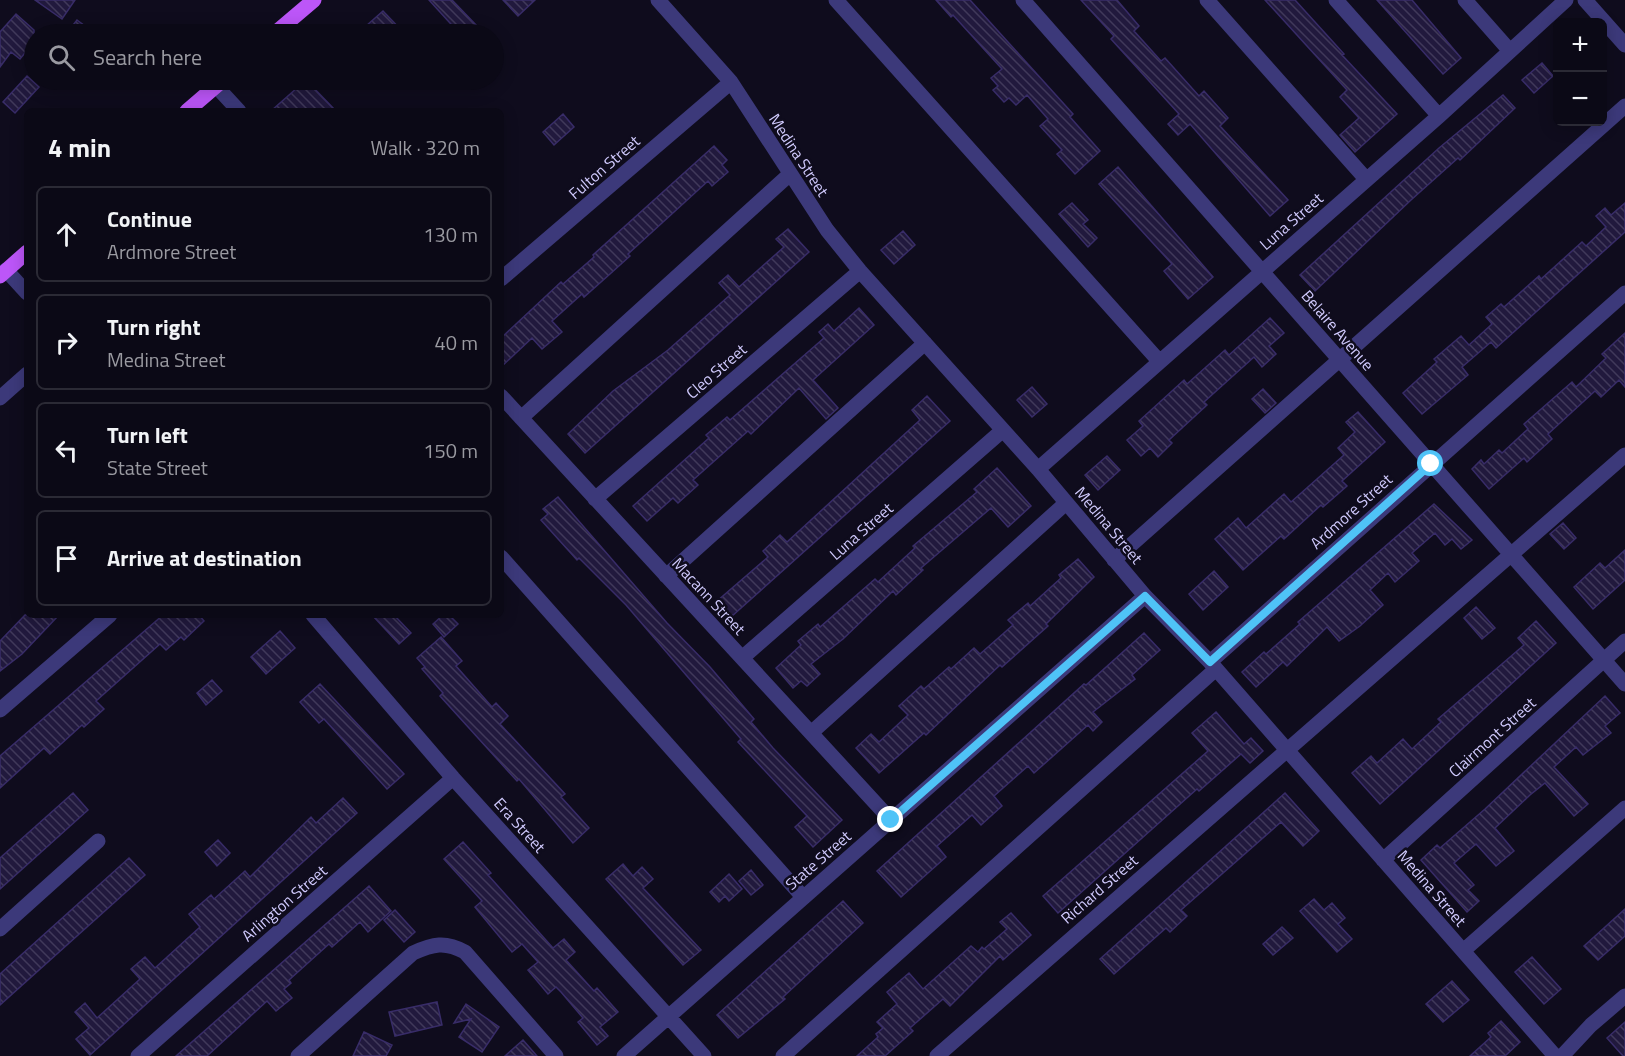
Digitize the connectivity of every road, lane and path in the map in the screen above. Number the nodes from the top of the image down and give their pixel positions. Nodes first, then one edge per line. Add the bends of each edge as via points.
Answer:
1 (314, 0) edge
2 (658, 0) edge
3 (836, 0) edge
4 (1023, 0) edge
5 (1207, 0) edge
6 (1336, 0) edge
7 (1465, 0) edge
8 (1566, 0) edge
9 (1585, 0) edge
10 (286, 24) edge
11 (1625, 45) edge
12 (1510, 51) junction
13 (730, 82) junction
14 (212, 90) edge
15 (225, 90) edge
16 (1625, 106) edge
17 (191, 108) edge
18 (237, 108) edge
19 (1439, 116) junction
20 (790, 174) junction
21 (1366, 179) junction
22 (24, 255) edge
23 (1262, 270) junction
24 (860, 271) junction
25 (3, 273) edge
26 (504, 276) edge
27 (24, 290) edge
28 (1625, 292) edge
29 (925, 343) junction
30 (1340, 360) junction
31 (1159, 361) junction
32 (24, 379) edge
33 (0, 398) edge
34 (504, 399) edge
35 (521, 418) junction
36 (1003, 430) junction
37 (1625, 455) edge
38 (1431, 464) junction
39 (1038, 469) junction
40 (596, 499) junction
41 (1066, 503) junction
42 (1511, 556) junction
43 (1114, 560) junction
44 (504, 561) edge
45 (666, 576) junction
46 (1145, 596) junction
47 (107, 618) edge
48 (316, 618) edge
49 (1625, 642) edge
50 (742, 658) junction
51 (1604, 660) junction
52 (1213, 666) junction
53 (1625, 684) edge
54 (0, 710) edge
55 (811, 733) junction
56 (1286, 749) junction
57 (453, 778) junction
58 (1625, 808) edge
59 (891, 820) junction
60 (98, 841) dead end
61 (1383, 860) junction
62 (803, 897) junction
63 (0, 929) edge
64 (1463, 951) junction
65 (1625, 996) edge
66 (668, 1016) junction
67 (138, 1056) edge
68 (298, 1056) edge
69 (556, 1056) edge
70 (624, 1056) edge
71 (704, 1056) edge
72 (783, 1056) edge
73 (937, 1056) edge
74 (1555, 1056) edge
75 (1562, 1056) edge

1 - 10 main road
2 - 13 street, Medina Street
3 - 31 street
4 - 23 street, Belaire Avenue
5 - 21 street
6 - 19 street
7 - 12 street
8 - 12 street, Luna Street
9 - 11 street
12 - 19 street, Luna Street
13 - 20 street, Medina Street
13 - 26 street, Fulton Street
14 - 17 main road
15 - 18 street
16 - 30 street
19 - 21 street, Luna Street
20 - 24 street, Medina Street
20 - 35 street
21 - 23 street, Luna Street
22 - 25 main road
23 - 30 street, Belaire Avenue
23 - 31 street, Luna Street
24 - 29 street, Medina Street
24 - 40 street, Cleo Street
25 - 27 street
28 - 38 street, Ardmore Street
29 - 36 street, Medina Street
29 - 45 street
30 - 38 street, Belaire Avenue
30 - 43 street
31 - 39 street, Luna Street
32 - 33 street
34 - 35 street, Macann Street
35 - 40 street, Macann Street
36 - 39 street, Medina Street
36 - 50 street, Luna Street
37 - 42 street, Richard Street
38 - 42 street, Belaire Avenue
38 - 52 street, Ardmore Street
39 - 41 street, Medina Street
40 - 45 street, Macann Street
41 - 43 street, Medina Street
41 - 55 street
42 - 51 street, Belaire Avenue
42 - 56 street, Richard Street
43 - 46 street, Medina Street
44 - 62 street
45 - 50 street, Macann Street
46 - 52 street, Medina Street
46 - 59 street, State Street
47 - 54 street
48 - 57 street, Era Street
49 - 51 street, Clairmont Street
50 - 55 street, Macann Street
51 - 53 street, Belaire Avenue
51 - 61 street, Clairmont Street
52 - 56 street, Medina Street
52 - 72 street, Ardmore Street
55 - 59 street, Macann Street
56 - 61 street, Medina Street
56 - 73 street, Richard Street
57 - 66 street, Era Street
57 - 67 street, Arlington Street
58 - 64 street
59 - 62 street, State Street
60 - 63 street
61 - 64 street, Medina Street
62 - 66 street, State Street
64 - 74 street, Medina Street
65 - 75 street
66 - 70 street, State Street
66 - 71 street, Era Street
68 - 69 street via 413,953 432,945 450,944 465,952

